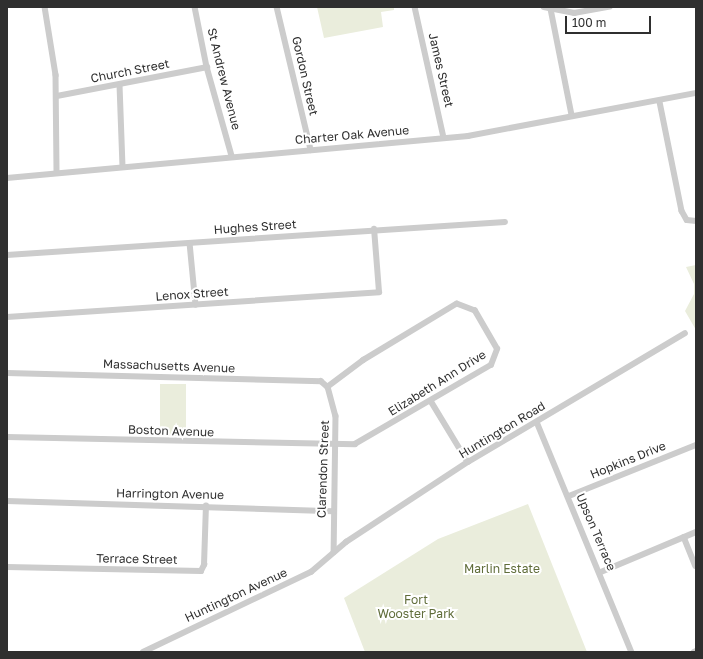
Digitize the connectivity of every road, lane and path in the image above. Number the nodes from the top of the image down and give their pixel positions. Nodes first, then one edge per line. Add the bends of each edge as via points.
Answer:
1 (45, 7) edge
2 (195, 7) edge
3 (277, 7) edge
4 (415, 7) edge
5 (544, 7) edge
6 (609, 7) edge
7 (551, 9) junction
8 (207, 67) junction
9 (120, 85) junction
10 (696, 94) edge
11 (57, 96) junction
12 (660, 102) junction
13 (572, 115) junction
14 (444, 138) junction
15 (311, 150) junction
16 (232, 156) junction
17 (123, 167) junction
18 (57, 173) junction
19 (7, 178) edge
20 (505, 222) dead end
21 (696, 222) edge
22 (374, 229) junction
23 (190, 243) junction
24 (7, 255) edge
25 (196, 305) junction
26 (7, 317) edge
27 (685, 333) dead end
28 (7, 373) edge
29 (328, 387) junction
30 (431, 401) junction
31 (537, 422) junction
32 (7, 437) edge
33 (696, 445) edge
34 (334, 446) junction
35 (468, 462) junction
36 (569, 496) junction
37 (7, 501) edge
38 (206, 506) junction
39 (333, 511) junction
40 (696, 532) edge
41 (684, 537) junction
42 (334, 552) junction
43 (696, 566) edge
44 (7, 567) edge
45 (601, 572) junction
46 (143, 652) edge
47 (632, 652) edge

1 - 11 street
2 - 8 street, St Andrew Avenue
3 - 15 street, Gordon Street
4 - 14 street, James Street
5 - 7 street
6 - 7 street via 574,13
7 - 13 street
8 - 9 street, Church Street
8 - 16 street, St Andrew Avenue
9 - 11 street, Church Street
9 - 17 street
10 - 12 street, Charter Oak Avenue
11 - 18 street
12 - 13 street, Charter Oak Avenue via 619,106
12 - 21 street via 682,211 687,220
13 - 14 street, Charter Oak Avenue
14 - 15 street, Charter Oak Avenue
15 - 16 street, Charter Oak Avenue
16 - 17 street, Charter Oak Avenue
17 - 18 street, Charter Oak Avenue
18 - 19 street, Charter Oak Avenue
20 - 22 street, Hughes Street
22 - 23 street, Hughes Street
22 - 25 street, Lenox Street via 379,292
23 - 24 street, Hughes Street
23 - 25 street
25 - 26 street, Lenox Street
27 - 31 street, Huntington Road
28 - 29 street, Massachusetts Avenue via 322,381
29 - 30 street, Elizabeth Ann Drive via 383,348 453,305 465,304 475,311 494,342 496,358 491,365
29 - 34 street, Clarendon Street via 336,416
30 - 34 street, Elizabeth Ann Drive via 363,442
30 - 35 street
31 - 35 street, Huntington Road
31 - 36 street, Upson Terrace
32 - 34 street, Boston Avenue
33 - 36 street, Hopkins Drive
34 - 39 street, Clarendon Street
35 - 42 street, Huntington Road
36 - 45 street, Upson Terrace
37 - 38 street, Harrington Avenue
38 - 39 street, Harrington Avenue
38 - 44 street, Terrace Street via 204,565 200,571
39 - 42 street, Clarendon Street
40 - 41 street
41 - 43 street
41 - 45 street
42 - 46 street, Huntington Avenue via 311,572
45 - 47 street, Upson Terrace

